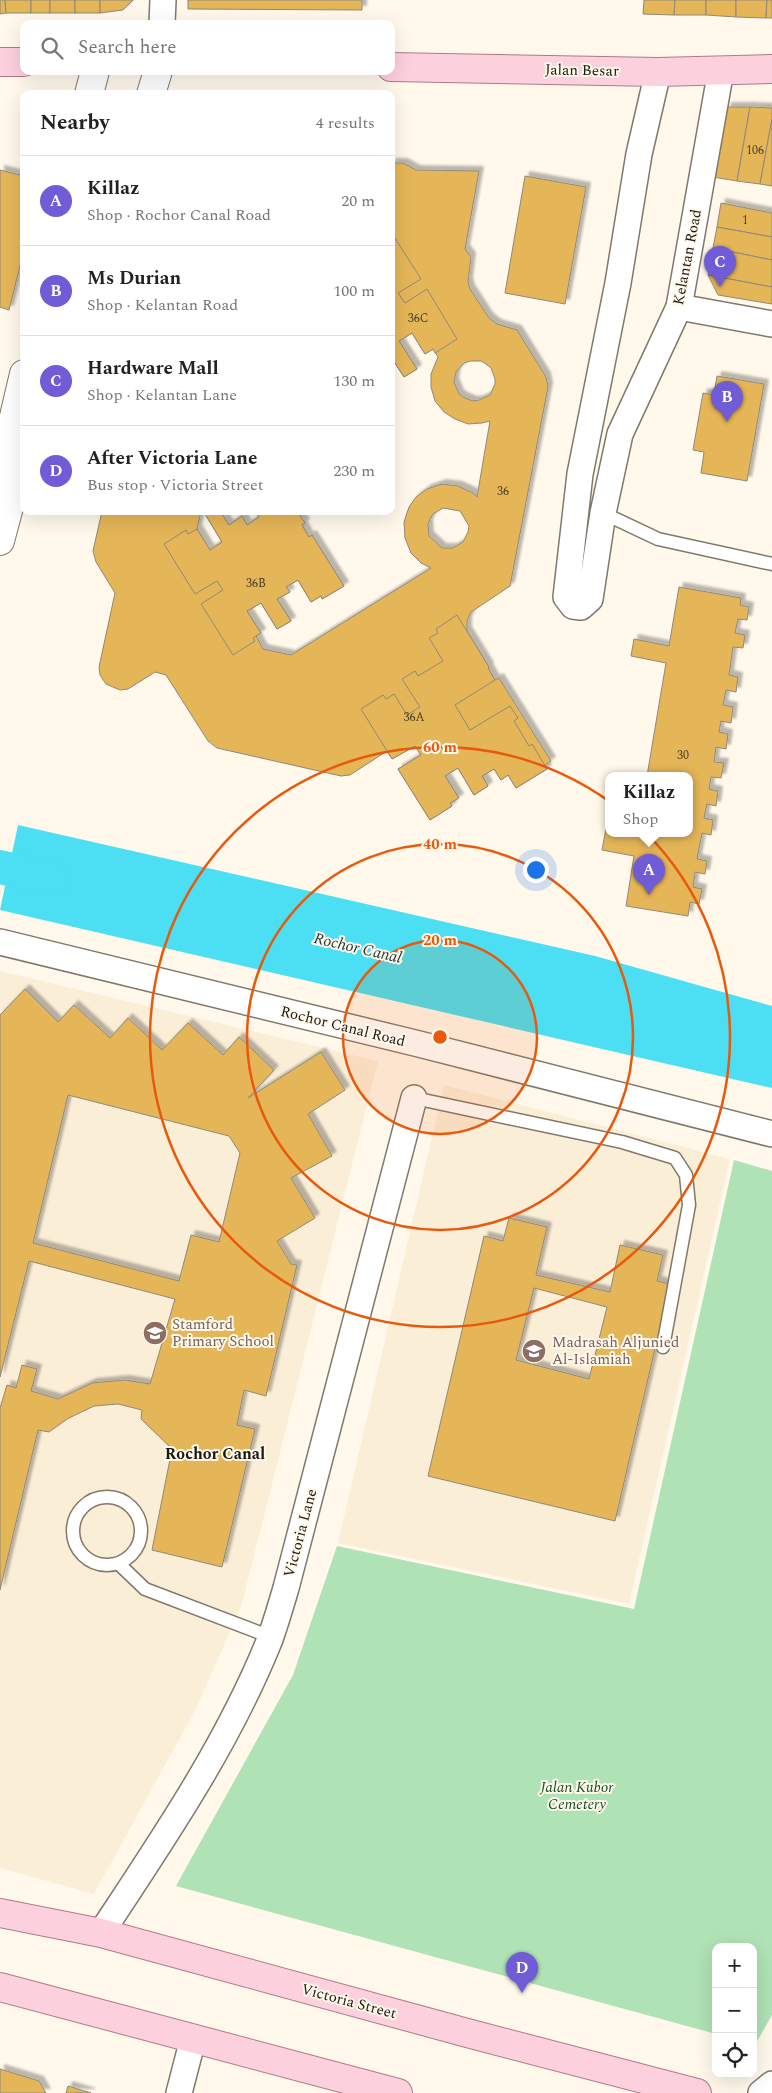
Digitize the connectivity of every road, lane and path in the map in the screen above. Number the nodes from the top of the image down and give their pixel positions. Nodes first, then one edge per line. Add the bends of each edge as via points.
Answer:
1 (163, 0) edge
2 (162, 20) edge
3 (0, 62) edge
4 (20, 62) edge
5 (395, 67) edge
6 (772, 69) edge
7 (721, 70) junction
8 (658, 72) junction
9 (94, 75) edge
10 (157, 75) edge
11 (90, 90) edge
12 (152, 90) edge
13 (679, 307) junction
14 (772, 324) edge
15 (20, 408) edge
16 (590, 423) junction
17 (620, 434) junction
18 (16, 443) edge
19 (18, 484) edge
20 (603, 513) junction
21 (0, 541) edge
22 (772, 564) edge
23 (0, 942) edge
24 (414, 1098) joint
25 (772, 1134) edge
26 (663, 1347) dead end
27 (119, 1564) junction
28 (271, 1637) junction
29 (0, 1913) edge
30 (102, 1933) junction
31 (0, 1987) edge
32 (193, 2040) junction
33 (772, 2084) edge
34 (179, 2093) edge
35 (398, 2093) edge
36 (697, 2093) edge
37 (761, 2093) edge

1 - 2 street
3 - 4 main road
5 - 8 main road, Jalan Besar
6 - 7 main road, Jalan Besar
7 - 8 main road, Jalan Besar
7 - 13 street, Kelantan Road
8 - 16 street, Kelantan Road via 639,154
9 - 11 street
10 - 12 street
13 - 14 street
13 - 17 street, Kelantan Road
15 - 18 street
16 - 17 street via 605,414 612,416
16 - 20 street, Kelantan Road via 569,564 566,597 573,606 581,607 590,599
17 - 20 street, Kelantan Road
18 - 19 street
19 - 21 street
20 - 22 lane via 658,539
23 - 25 street, Rochor Canal Road
24 - 26 lane via 622,1142 675,1158 686,1175 689,1205
24 - 28 street, Victoria Lane
27 - 27 lane via 100,1565 82,1556 73,1538 74,1518 86,1502 105,1496 124,1500 138,1515 142,1534 135,1552
27 - 28 lane via 145,1589
28 - 30 street, Victoria Lane via 242,1703 167,1833
29 - 30 main road, Victoria Street
30 - 36 main road, Victoria Street
31 - 32 main road
32 - 34 street
32 - 35 main road
33 - 37 street

